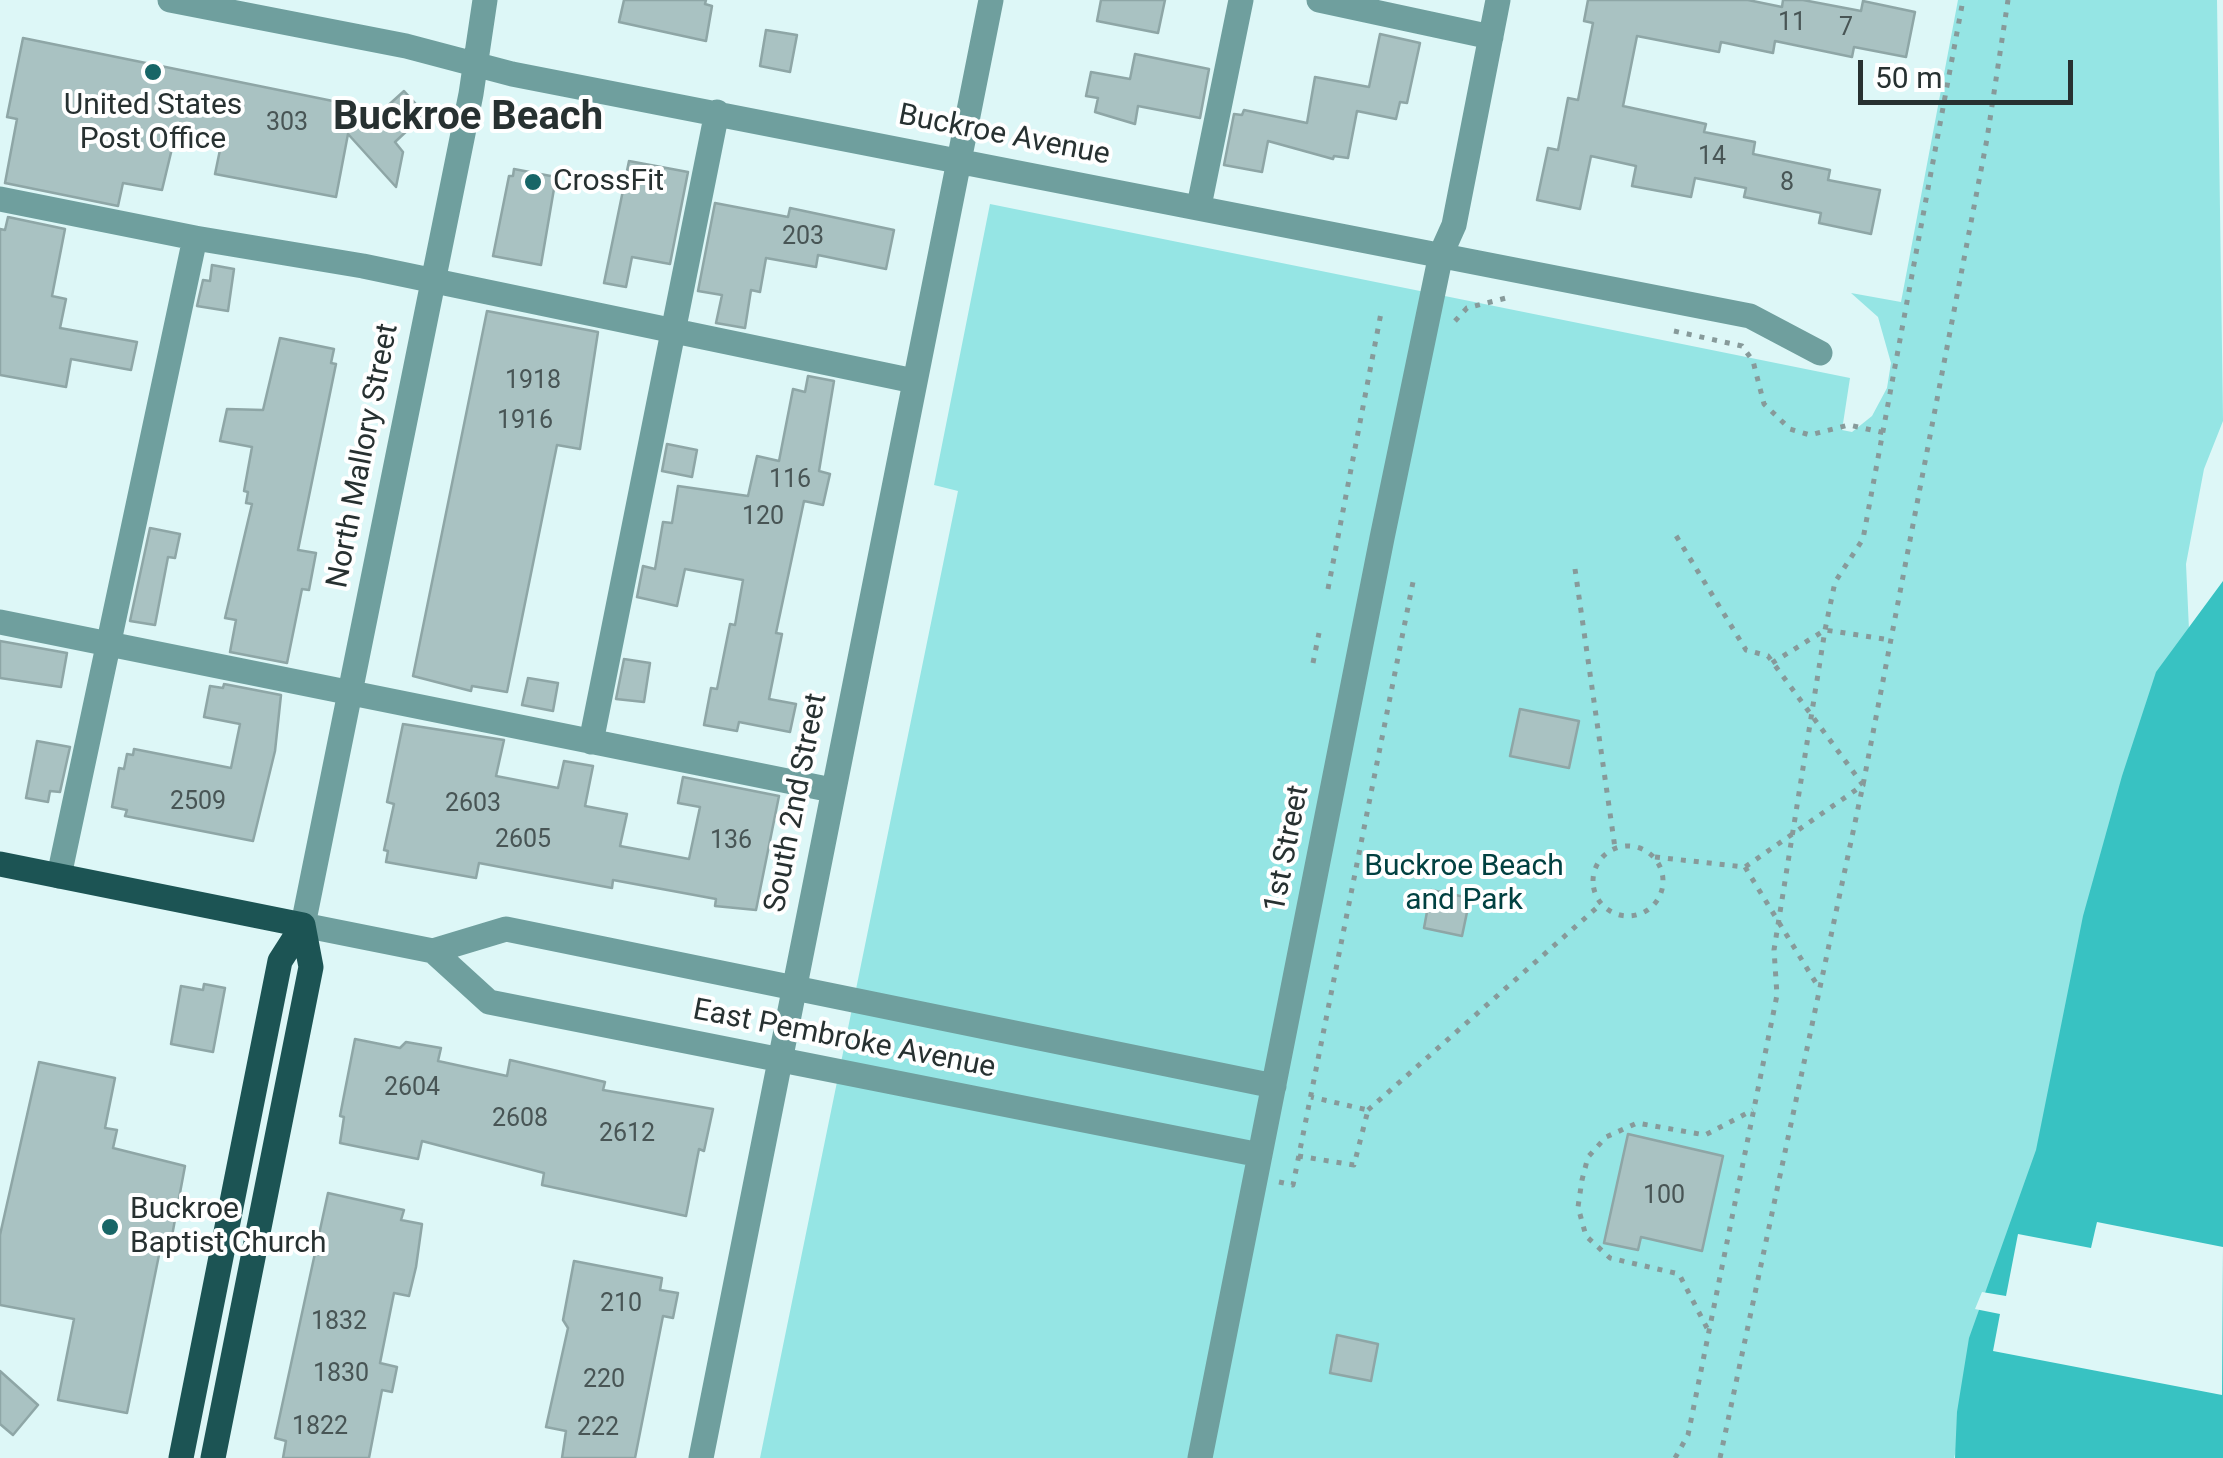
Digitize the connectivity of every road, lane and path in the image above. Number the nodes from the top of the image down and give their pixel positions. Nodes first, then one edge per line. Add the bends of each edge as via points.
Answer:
1 (170, 0) edge
2 (485, 0) edge
3 (991, 0) edge
4 (1241, 0) edge
5 (1318, 0) edge
6 (1498, 0) edge
7 (1963, 0) edge
8 (2008, 0) edge
9 (1492, 36) junction
10 (475, 64) junction
11 (717, 112) junction
12 (958, 160) junction
13 (0, 199) edge
14 (1199, 206) junction
15 (194, 238) junction
16 (1441, 254) junction
17 (433, 280) junction
18 (1511, 297) dead end
19 (1381, 313) dead end
20 (1449, 327) dead end
21 (1665, 330) dead end
22 (673, 333) junction
23 (1820, 353) dead end
24 (914, 380) junction
25 (1884, 433) junction
26 (1674, 534) dead end
27 (1576, 569) dead end
28 (1413, 582) dead end
29 (1328, 589) dead end
30 (0, 622) edge
31 (1826, 630) junction
32 (1319, 633) dead end
33 (1891, 640) junction
34 (108, 644) junction
35 (1314, 663) dead end
36 (1772, 663) junction
37 (350, 693) junction
38 (1812, 721) junction
39 (591, 742) junction
40 (1863, 785) junction
41 (832, 790) junction
42 (1792, 832) junction
43 (1616, 848) junction
44 (1655, 857) junction
45 (0, 864) edge
46 (1745, 867) junction
47 (59, 876) junction
48 (1600, 904) junction
49 (1778, 921) junction
50 (302, 924) junction
51 (433, 951) junction
52 (794, 987) junction
53 (1820, 989) junction
54 (779, 1060) junction
55 (1274, 1086) junction
56 (1311, 1097) junction
57 (1754, 1109) junction
58 (1368, 1110) junction
59 (1260, 1155) junction
60 (1298, 1156) junction
61 (1271, 1181) dead end
62 (1708, 1331) junction
63 (181, 1458) edge
64 (213, 1458) edge
65 (700, 1458) edge
66 (1200, 1458) edge
67 (1675, 1458) edge
68 (1720, 1458) edge

1 - 10 street, Buckroe Avenue
2 - 10 street, North Mallory Street
3 - 12 street, South 2nd Street
4 - 14 street
5 - 9 street
6 - 9 street, 1st Street
7 - 25 path
8 - 33 path
9 - 16 street, 1st Street via 1454,225
10 - 11 street, Buckroe Avenue
10 - 17 street, North Mallory Street
11 - 12 street, Buckroe Avenue
11 - 22 street
12 - 14 street, Buckroe Avenue
12 - 24 street, South 2nd Street
13 - 15 street
14 - 16 street, Buckroe Avenue
15 - 17 street
15 - 34 street
16 - 23 street, Buckroe Avenue via 1750,316
16 - 55 street, 1st Street
17 - 22 street
17 - 37 street, North Mallory Street
18 - 20 path via 1468,308
19 - 29 path
21 - 25 path via 1742,346 1764,404 1790,430 1810,435 1849,425
22 - 24 street
22 - 39 street
24 - 41 street, South 2nd Street
25 - 31 path via 1863,539 1835,582
26 - 36 path via 1746,650
27 - 43 path
28 - 56 path
30 - 34 street
31 - 33 path
31 - 36 path
31 - 38 path
32 - 35 path
33 - 40 path
34 - 37 street
34 - 47 street
36 - 38 path
37 - 39 street
37 - 50 street, North Mallory Street
38 - 40 path
38 - 42 path
39 - 41 street
40 - 42 path
40 - 53 path
41 - 52 street, South 2nd Street
42 - 46 path
42 - 49 path
43 - 44 path via 1640,847
43 - 48 path via 1594,869 1592,888
44 - 46 path
44 - 48 path via 1662,892 1652,908 1616,915
45 - 47 main road, East Pembroke Avenue
46 - 49 path
47 - 50 main road, East Pembroke Avenue
48 - 58 path
49 - 53 path
49 - 57 path via 1777,995
50 - 51 street, East Pembroke Avenue
50 - 63 main road, North Mallory Street via 280,961
50 - 64 main road, North Mallory Street via 310,978
51 - 52 street, East Pembroke Avenue via 506,928
51 - 54 street, East Pembroke Avenue via 488,1002
52 - 54 street, South 2nd Street
52 - 55 street, East Pembroke Avenue
53 - 68 path
54 - 59 street, East Pembroke Avenue
54 - 65 street, South 2nd Street
55 - 59 street, 1st Street
56 - 58 path
56 - 60 path
57 - 62 path
57 - 62 path via 1705,1135 1637,1123 1606,1137 1588,1157 1582,1180 1578,1207 1586,1236 1610,1258 1679,1274
58 - 60 path via 1354,1165
59 - 66 street, 1st Street
60 - 61 path via 1293,1185
62 - 67 path via 1688,1435

